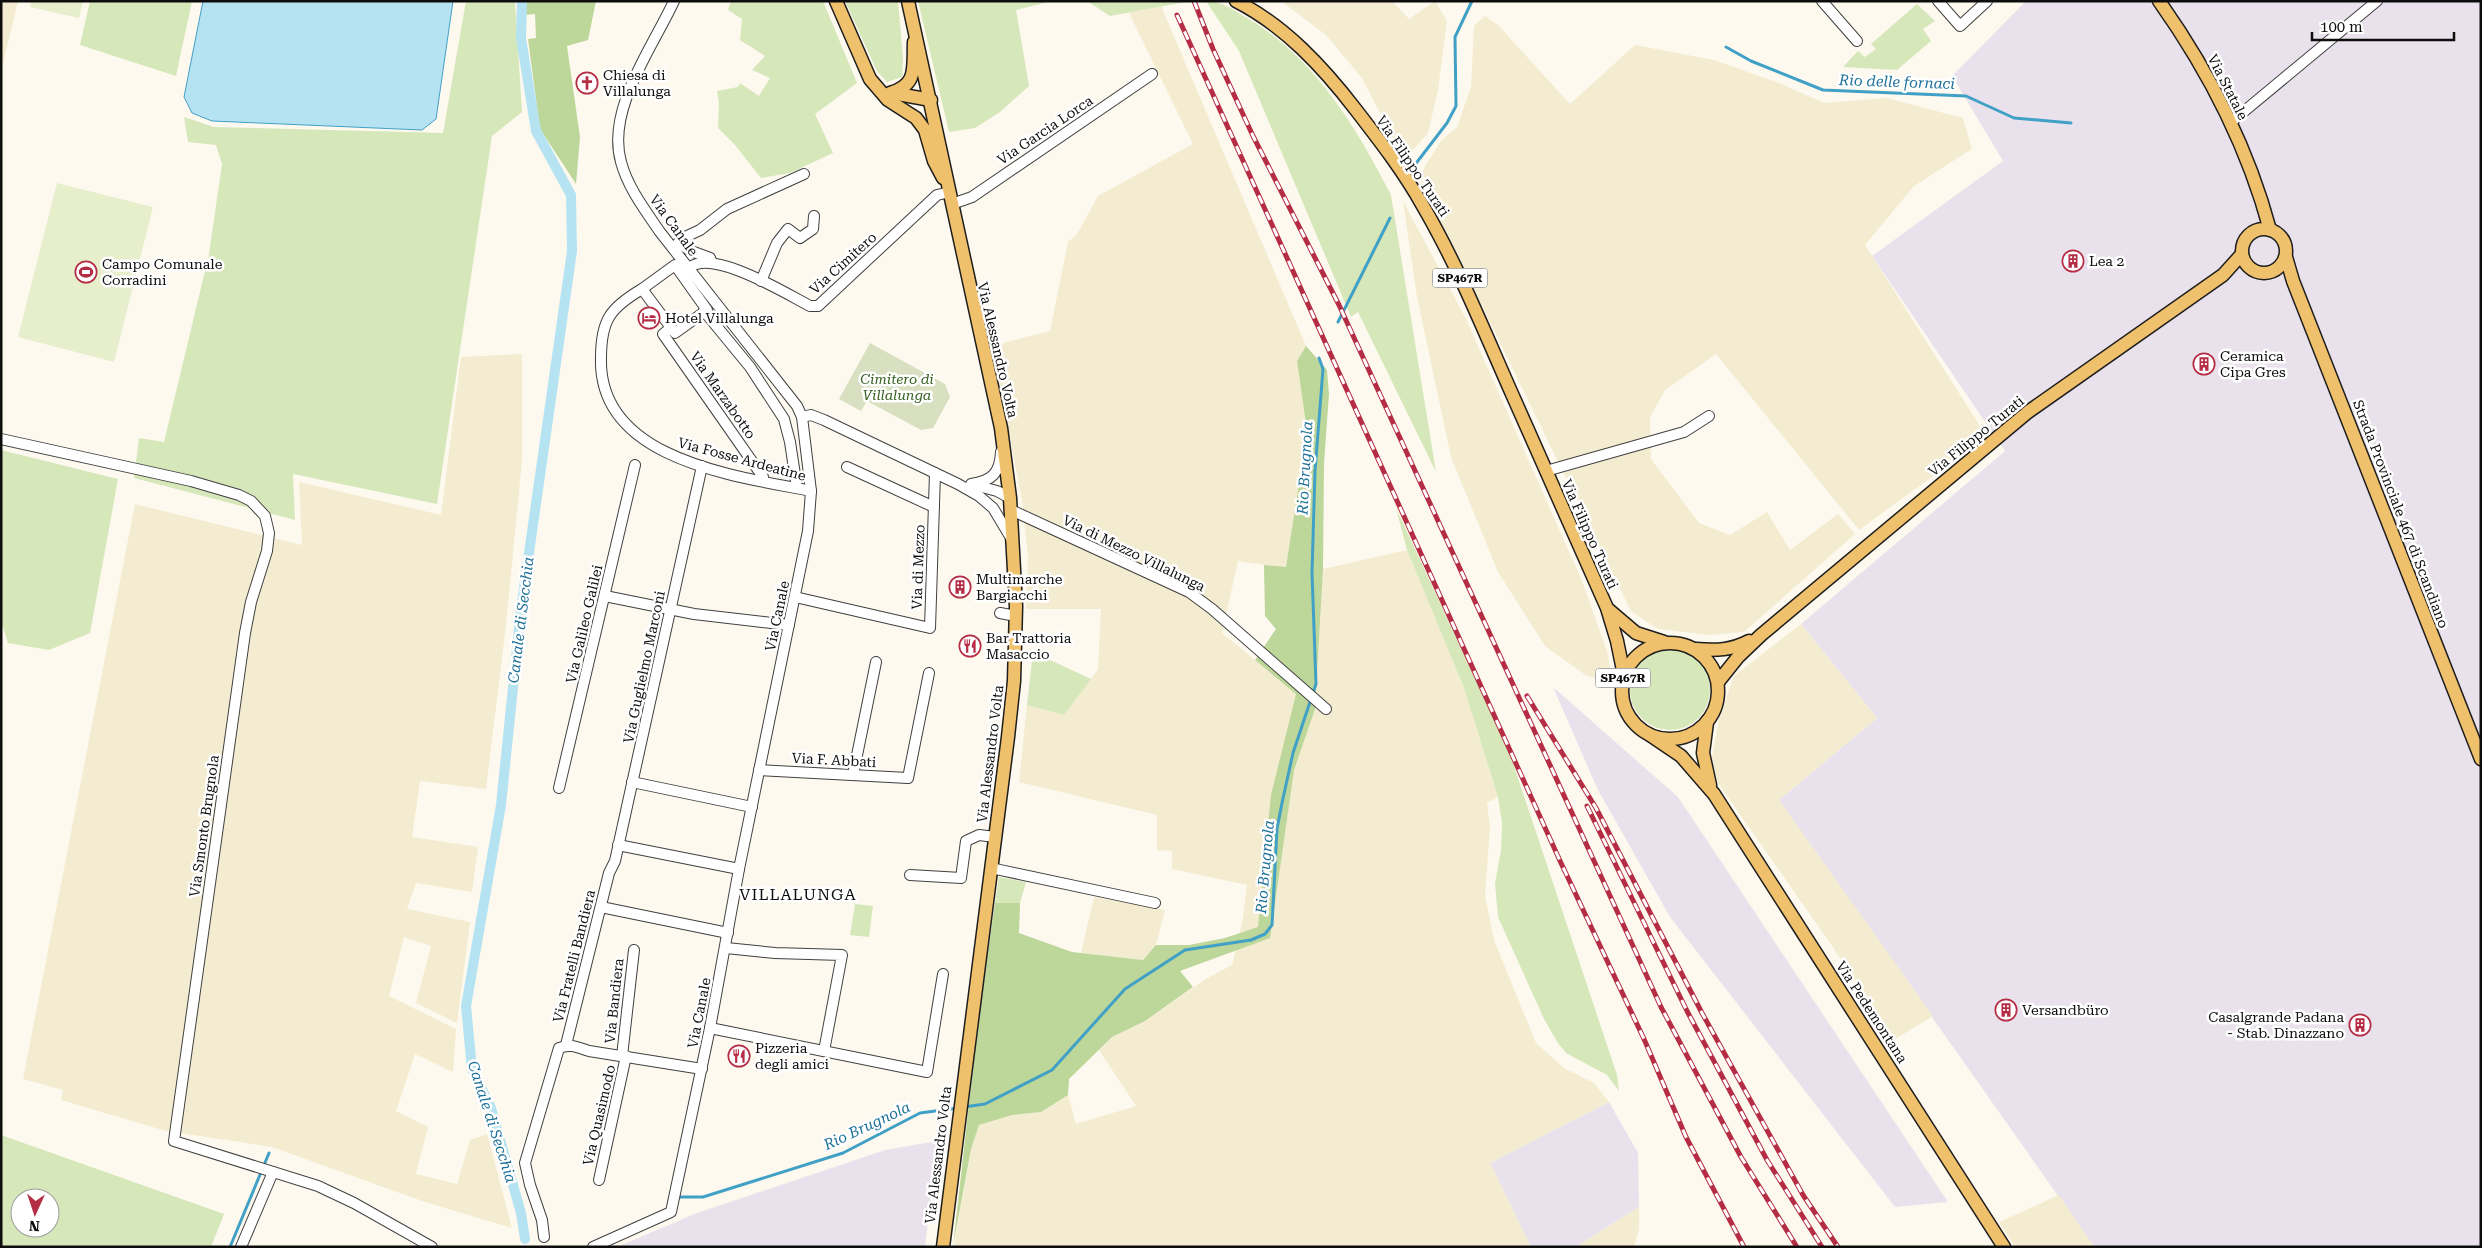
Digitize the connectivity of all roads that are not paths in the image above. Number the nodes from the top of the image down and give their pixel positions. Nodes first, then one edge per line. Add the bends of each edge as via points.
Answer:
1 (674, 1) edge
2 (836, 1) edge
3 (908, 1) edge
4 (1236, 1) edge
5 (1822, 1) edge
6 (1938, 1) edge
7 (1987, 1) edge
8 (2159, 1) edge
9 (2377, 1) edge
10 (914, 25) junction
11 (1857, 41) dead end
12 (1152, 74) dead end
13 (875, 87) junction
14 (890, 93) junction
15 (931, 100) junction
16 (897, 104) junction
17 (2230, 123) junction
18 (804, 174) dead end
19 (2258, 193) junction
20 (951, 198) junction
21 (814, 216) dead end
22 (2270, 230) junction
23 (2252, 233) junction
24 (2242, 254) junction
25 (2286, 258) junction
26 (712, 263) junction
27 (682, 265) junction
28 (2250, 268) junction
29 (2273, 272) junction
30 (2222, 275) junction
31 (760, 281) junction
32 (2293, 281) junction
33 (642, 289) junction
34 (710, 295) junction
35 (703, 307) junction
36 (672, 328) junction
37 (1709, 416) dead end
38 (802, 417) junction
39 (1000, 428) junction
40 (1, 439) edge
41 (635, 465) dead end
42 (702, 466) junction
43 (847, 467) dead end
44 (1546, 471) junction
45 (935, 473) junction
46 (763, 481) junction
47 (958, 484) junction
48 (971, 484) junction
49 (797, 488) junction
50 (812, 491) junction
51 (979, 496) junction
52 (1011, 504) junction
53 (934, 507) junction
54 (1014, 544) junction
55 (605, 596) junction
56 (795, 597) junction
57 (1607, 608) junction
58 (670, 609) junction
59 (1000, 613) dead end
60 (1016, 616) junction
61 (789, 625) junction
62 (1761, 635) junction
63 (1665, 642) junction
64 (1696, 650) junction
65 (876, 662) dead end
66 (929, 673) dead end
67 (1624, 675) junction
68 (1718, 682) junction
69 (1326, 708) dead end
70 (1707, 722) junction
71 (1650, 735) junction
72 (2481, 759) edge
73 (759, 770) junction
74 (852, 775) junction
75 (632, 782) junction
76 (559, 788) dead end
77 (1714, 794) junction
78 (752, 807) junction
79 (995, 837) junction
80 (618, 845) junction
81 (991, 868) junction
82 (739, 869) junction
83 (609, 873) joint
84 (910, 876) dead end
85 (1154, 902) dead end
86 (601, 907) junction
87 (728, 933) junction
88 (726, 948) junction
89 (634, 950) dead end
90 (943, 974) dead end
91 (710, 1028) junction
92 (566, 1045) junction
93 (824, 1051) junction
94 (624, 1056) junction
95 (702, 1068) junction
96 (266, 1170) junction
97 (599, 1180) dead end
98 (544, 1237) dead end
99 (241, 1247) edge
100 (432, 1247) edge
101 (593, 1247) edge
102 (942, 1247) edge
103 (2004, 1247) edge

1 - 27 street, Via Canale via 627,97 617,145 627,178 641,204
2 - 13 main road via 860,60
3 - 10 main road, Via Alessandro Volta
4 - 44 main road, Via Filippo Turati / SP467R via 1272,24 1314,60 1374,133 1412,187 1452,261
5 - 11 street
6 - 7 street via 1960,26
8 - 17 main road, Via Statale via 2214,88
9 - 17 street
10 - 14 main road via 911,80 907,86
10 - 15 main road, Via Alessandro Volta
12 - 20 street, Via Garcia Lorca via 972,197
13 - 14 main road
13 - 16 main road
14 - 15 main road
15 - 16 main road via 918,106
15 - 20 main road, Via Alessandro Volta
16 - 20 main road via 916,118 925,130 934,162
17 - 19 main road, Via Statale
18 - 26 street via 727,208 678,243 691,252 710,258
19 - 22 main road, Via Statale
19 - 23 main road, Via Statale via 2258,218
20 - 31 street, Via Cimitero via 937,195 818,306 810,306
20 - 39 main road, Via Alessandro Volta
21 - 31 street via 813,229 800,238 788,229 777,242
22 - 23 main road
22 - 25 main road, Via Statale via 2282,238
23 - 24 main road, Via Statale via 2244,242
24 - 28 main road
24 - 30 main road, Via Filippo Turati
25 - 29 main road
25 - 32 main road, Via Statale
26 - 27 street, Via Cimitero
26 - 31 street, Via Cimitero
27 - 33 street, Via Fosse Ardeatine
27 - 34 street, Via Canale
27 - 35 street
28 - 29 main road via 2261,273
28 - 30 main road, Via Filippo Turati
29 - 32 main road
30 - 62 main road, Via Filippo Turati / SP467R via 2028,412
32 - 72 main road, Strada Provinciale 467 di Scandiano
33 - 36 street
33 - 42 street, Via Fosse Ardeatine via 623,300 606,320 600,372 605,392 616,413 632,431 668,454
34 - 35 street
34 - 38 street, Via Canale via 760,356
35 - 36 street via 675,333
35 - 49 street via 750,367 784,419
36 - 46 street, Via Marzabotto via 663,334
37 - 44 street, Via Filippo Turati via 1684,432
38 - 45 street via 811,415 824,420
38 - 50 street, Via Canale
39 - 48 street via 998,471 991,479
39 - 52 main road, Via Alessandro Volta
40 - 96 street, Via Smonto Brugnola via 239,495 261,509 268,524 266,551 250,602 245,633 174,1141
41 - 55 street, Via Galileo Galilei
42 - 46 street, Via Fosse Ardeatine
42 - 58 street, Via Guglielmo Marconi
43 - 53 street, Via di Mezzo
44 - 57 main road, Via Filippo Turati / SP467R
45 - 47 street
45 - 53 street, Via di Mezzo
46 - 49 street, Via Fosse Ardeatine
47 - 48 street
47 - 51 street
48 - 52 street, Via di Mezzo Villalunga via 997,491
49 - 50 street, Via Fosse Ardeatine
50 - 56 street, Via Canale
51 - 52 street
51 - 54 street via 994,508
52 - 54 main road, Via Alessandro Volta
52 - 69 street, Via di Mezzo Villalunga via 1189,592
53 - 56 street, Via di Mezzo via 930,628
54 - 60 main road, Via Alessandro Volta
55 - 58 street
55 - 76 street, Via Galileo Galilei
56 - 61 street, Via Canale
57 - 63 main road, Via Filippo Turati / SP467R via 1636,633
57 - 67 main road, Via Filippo Turati / SP467R
58 - 61 street
58 - 75 street, Via Guglielmo Marconi
59 - 60 street
60 - 79 main road, Via Alessandro Volta via 1014,681
61 - 73 street, Via Canale
62 - 64 main road, SP467R via 1735,648
62 - 68 main road, SP467R
63 - 64 main road, SP467R via 1681,643
63 - 67 main road, SP467R via 1640,652
64 - 68 main road via 1710,664
65 - 74 street
66 - 74 street, Via F. Abbati via 908,778
67 - 71 main road, SP467R via 1622,698 1625,710 1631,720
68 - 70 main road via 1717,704
70 - 71 main road via 1681,738 1665,739
70 - 77 main road via 1703,753
71 - 77 main road via 1681,756
73 - 74 street, Via F. Abbati
73 - 78 street, Via Canale
75 - 78 street
75 - 80 street, Via Guglielmo Marconi
77 - 103 main road, Via Pedemontana
78 - 82 street, Via Canale
79 - 81 main road, Via Alessandro Volta
79 - 84 street via 979,835 966,841 961,878
80 - 82 street
80 - 83 street, Via Guglielmo Marconi
81 - 85 street
81 - 102 main road, Via Alessandro Volta
82 - 87 street, Via Canale
83 - 86 street, Via Fratelli Bandiera
86 - 87 street
86 - 92 street, Via Fratelli Bandiera
87 - 88 street, Via Canale
88 - 91 street, Via Canale
88 - 93 street via 842,954
89 - 94 street, Via Bandiera
90 - 93 street via 927,1072
91 - 93 street
91 - 95 street, Via Canale
92 - 94 street
92 - 98 street, Via Fratelli Bandiera via 556,1054 525,1164
94 - 95 street
94 - 97 street, Via Quasimodo
95 - 101 street, Via Canale via 672,1212
96 - 99 street
96 - 100 street, Via Smonto Brugnola via 335,1193

